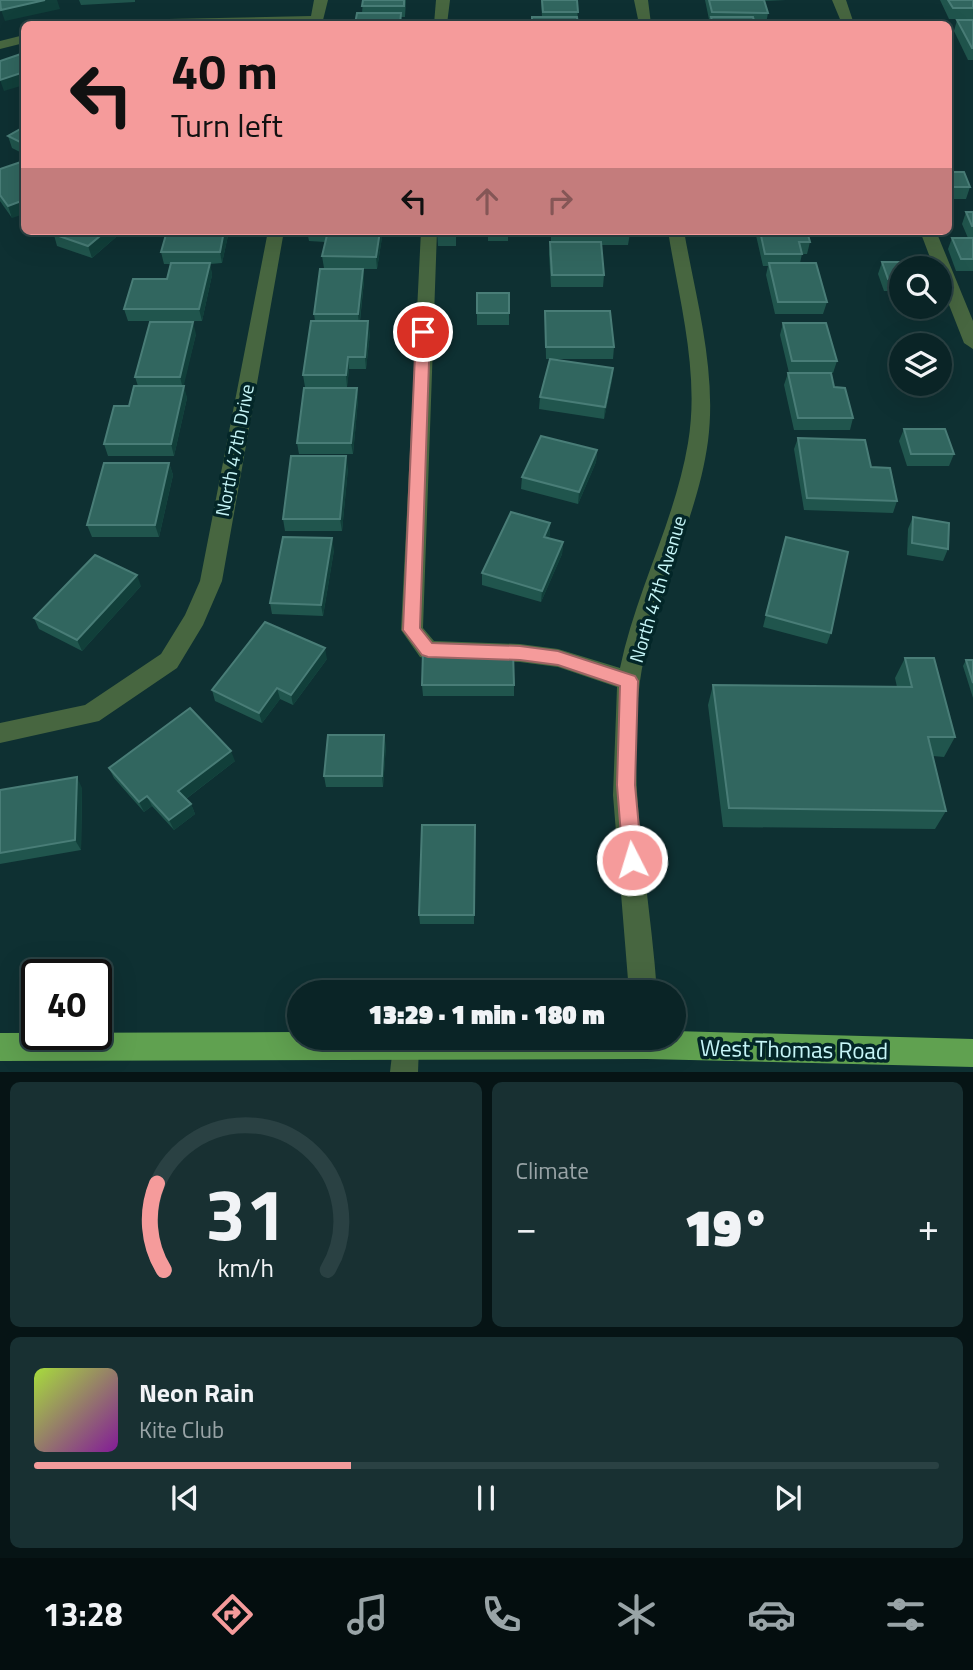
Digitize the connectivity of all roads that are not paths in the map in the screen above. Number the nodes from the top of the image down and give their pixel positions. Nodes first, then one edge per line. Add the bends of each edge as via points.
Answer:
1 (321, 0) edge
2 (443, 0) edge
3 (641, 0) edge
4 (839, 0) edge
5 (316, 21) edge
6 (441, 21) edge
7 (644, 21) edge
8 (847, 21) edge
9 (21, 40) edge
10 (0, 45) edge
11 (275, 235) edge
12 (429, 235) edge
13 (677, 235) edge
14 (930, 235) edge
15 (973, 343) edge
16 (629, 681) junction
17 (0, 733) edge
18 (642, 980) edge
19 (686, 1043) edge
20 (0, 1047) edge
21 (526, 1050) edge
22 (973, 1053) edge
23 (404, 1058) edge

1 - 5 street
2 - 6 street
3 - 7 street
4 - 8 street
9 - 10 street
11 - 17 street, North 47th Drive via 211,581 195,619 169,661 91,714
12 - 16 street via 411,630 428,650 558,658
13 - 16 street, North 47th Avenue via 701,410 698,443
14 - 15 street
16 - 18 street, North 47th Avenue via 626,785
19 - 22 main road, West Thomas Road
20 - 23 main road, West Thomas Road
21 - 23 main road, West Thomas Road

